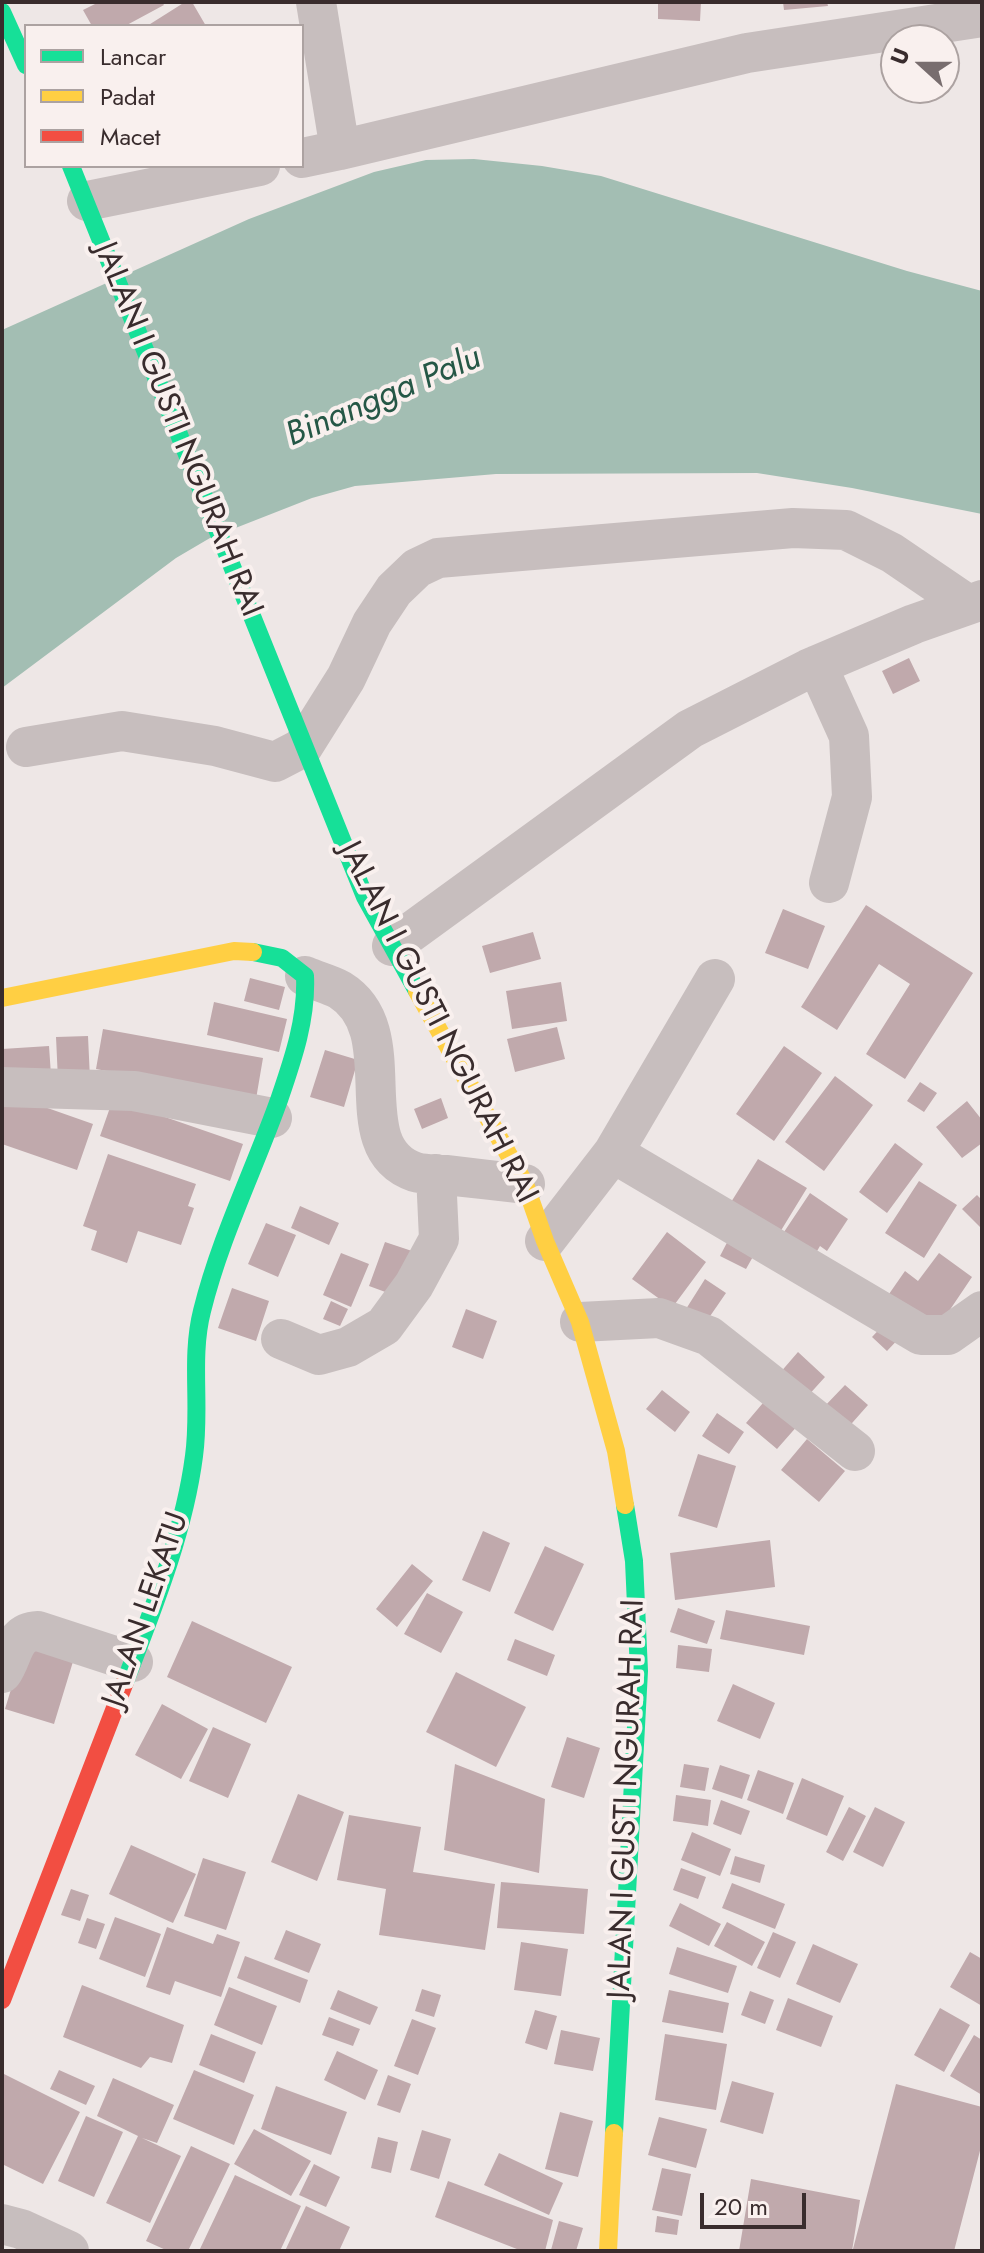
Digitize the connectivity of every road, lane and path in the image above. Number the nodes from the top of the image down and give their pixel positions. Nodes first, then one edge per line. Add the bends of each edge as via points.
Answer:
1 (316, 2) edge
2 (2, 12) edge
3 (982, 17) edge
4 (24, 61) edge
5 (321, 154) edge
6 (239, 168) edge
7 (79, 183) edge
8 (974, 602) edge
9 (817, 665) junction
10 (26, 747) dead end
11 (829, 883) dead end
12 (392, 946) junction
13 (305, 976) junction
14 (715, 979) dead end
15 (2, 998) edge
16 (2, 1087) edge
17 (272, 1118) junction
18 (613, 1153) junction
19 (436, 1174) junction
20 (525, 1184) junction
21 (545, 1241) junction
22 (982, 1311) edge
23 (580, 1322) junction
24 (281, 1339) dead end
25 (855, 1451) dead end
26 (133, 1662) junction
27 (2, 1673) edge
28 (2, 2000) edge
29 (2, 2224) edge
30 (69, 2251) edge
31 (608, 2251) edge

1 - 5 street
2 - 4 main road
3 - 5 street via 747,53
6 - 7 street
7 - 12 main road, JALAN I GUSTI NGURAH RAI via 365,897
8 - 9 street
8 - 10 street via 846,530 793,528 438,558 417,568 394,590 302,748 275,762 122,731
9 - 11 street via 849,736 852,797
9 - 12 street via 690,729
12 - 20 main road, JALAN I GUSTI NGURAH RAI
13 - 15 main road via 288,959 234,951
13 - 17 main road, JALAN LEKATU via 304,1019
13 - 19 street via 341,991 366,1021 377,1074 376,1124 383,1144 415,1172
14 - 18 street
16 - 17 street via 134,1091
17 - 26 main road, JALAN LEKATU via 201,1314 193,1469
18 - 21 street
18 - 22 street via 921,1335 948,1335
19 - 20 street
19 - 24 street via 439,1239 384,1326 348,1347 319,1355
20 - 21 main road, JALAN I GUSTI NGURAH RAI
21 - 23 main road, JALAN I GUSTI NGURAH RAI
23 - 25 street via 659,1318 709,1336
23 - 31 main road, JALAN I GUSTI NGURAH RAI via 616,1451 634,1561 639,1671
26 - 27 street via 38,1631 16,1641
26 - 28 main road, JALAN LEKATU
29 - 30 street

